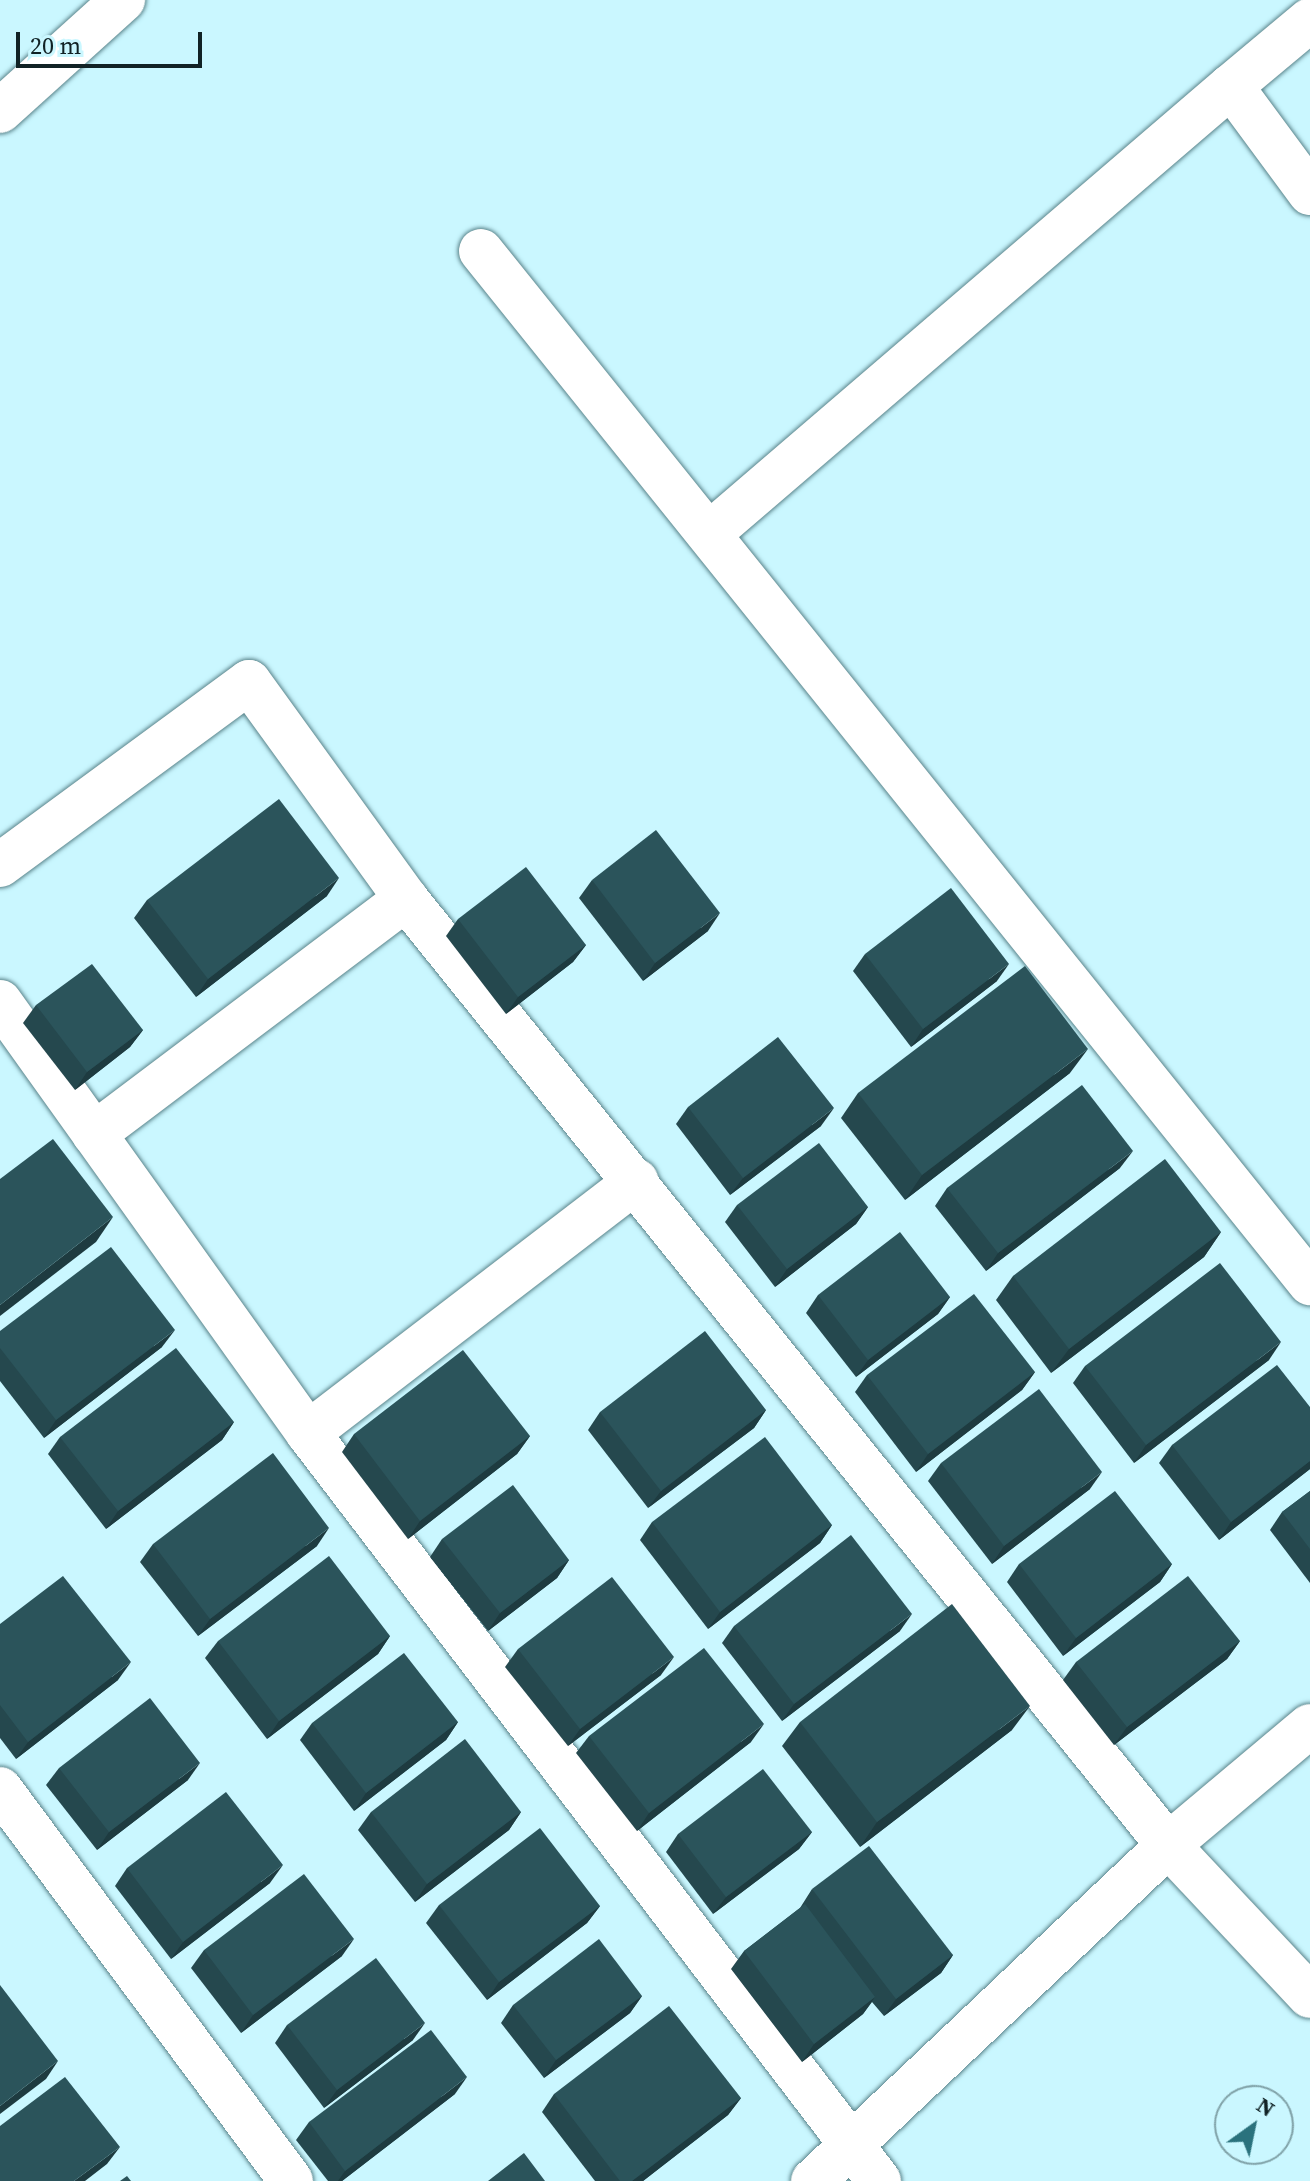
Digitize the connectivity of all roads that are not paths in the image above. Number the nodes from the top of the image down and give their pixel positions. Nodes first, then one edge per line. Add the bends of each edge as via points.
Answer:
1 (123, 0) edge
2 (1310, 20) edge
3 (1231, 86) junction
4 (0, 111) edge
5 (1310, 193) edge
6 (481, 251) dead end
7 (710, 533) junction
8 (0, 865) edge
9 (406, 899) junction
10 (0, 1002) edge
11 (94, 1134) junction
12 (636, 1181) junction
13 (1310, 1283) edge
14 (308, 1433) junction
15 (1310, 1726) edge
16 (0, 1789) edge
17 (1168, 1845) junction
18 (1310, 1996) edge
19 (848, 2144) junction
20 (291, 2181) edge
21 (813, 2181) edge
22 (879, 2181) edge

1 - 4 street
2 - 3 street
3 - 5 street
3 - 7 street
6 - 7 street
7 - 13 street
8 - 9 street via 249,682
9 - 11 street
9 - 12 street
10 - 11 street
11 - 14 street
12 - 14 street
12 - 17 street
14 - 19 street
15 - 17 street
16 - 20 street
17 - 18 street
17 - 19 street
19 - 21 street
19 - 22 street

